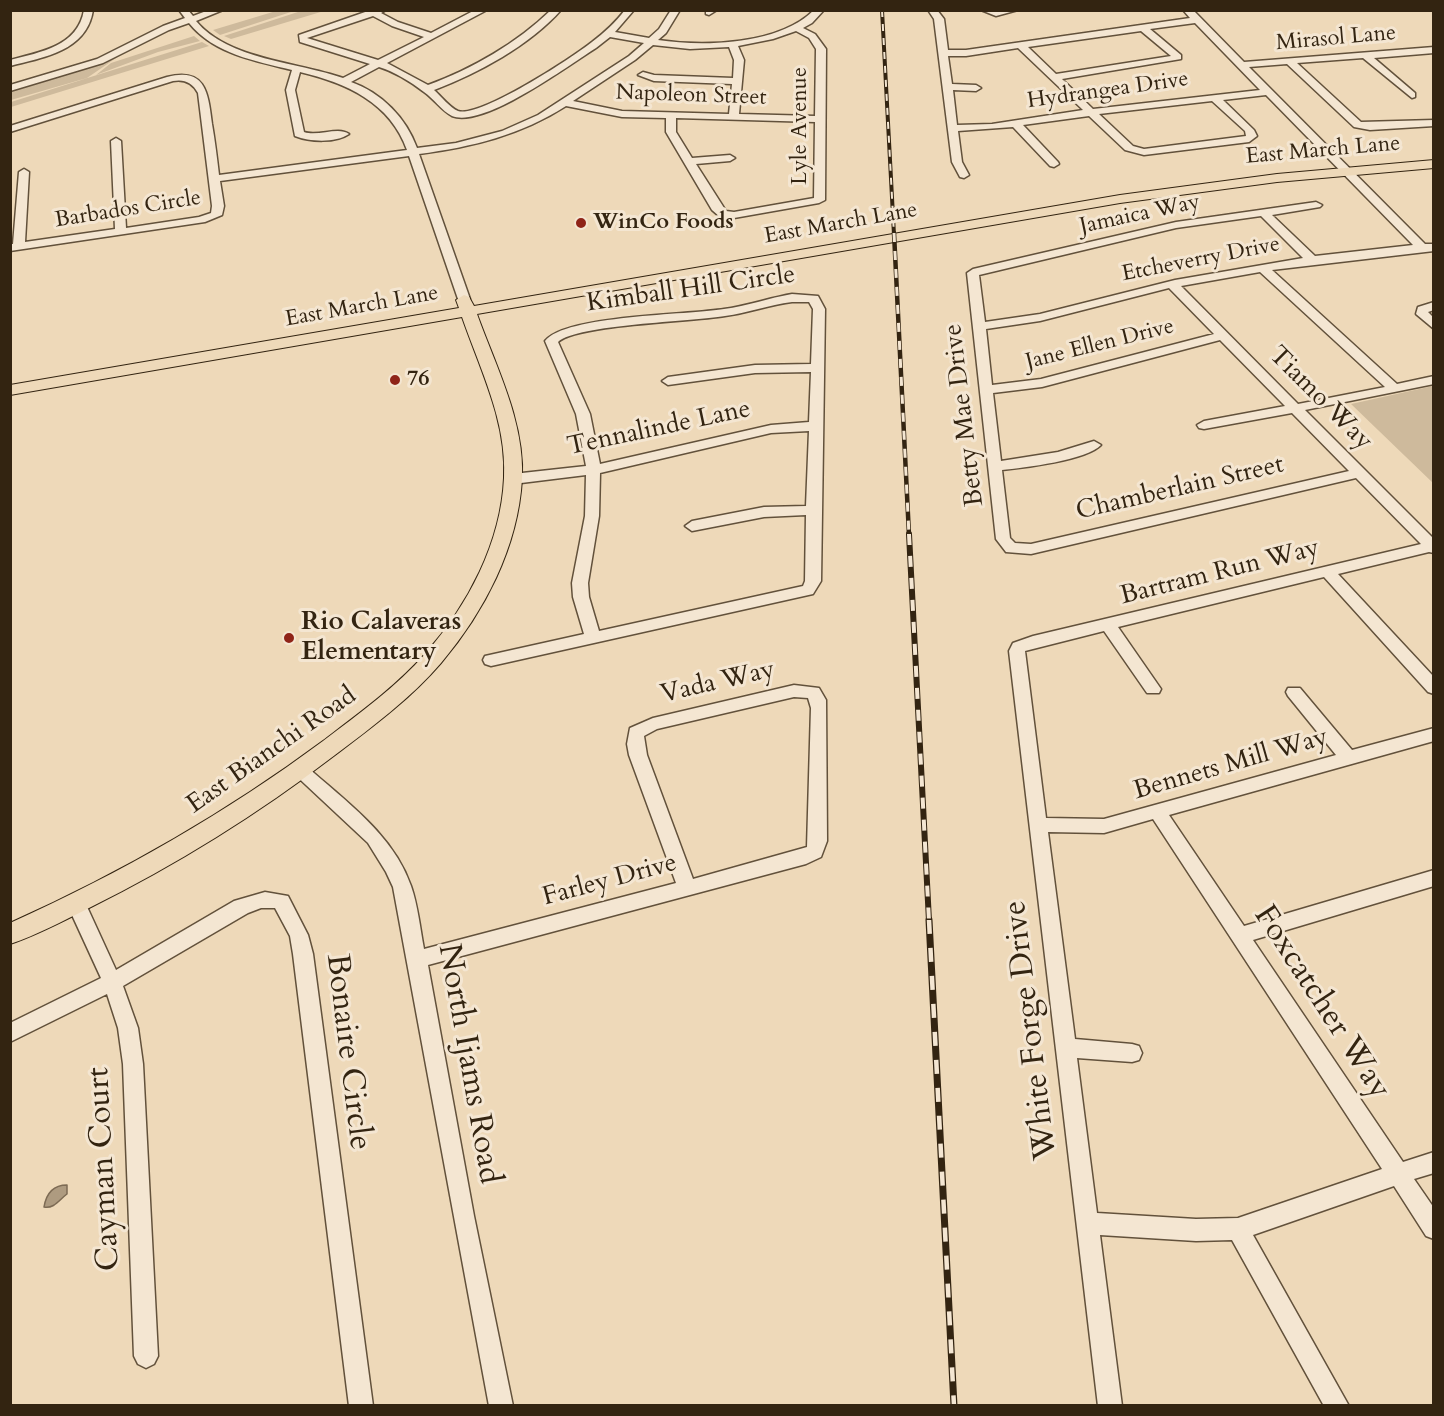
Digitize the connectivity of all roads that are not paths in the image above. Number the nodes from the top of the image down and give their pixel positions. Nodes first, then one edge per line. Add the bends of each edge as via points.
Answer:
1 (89, 10) edge
2 (219, 10) edge
3 (483, 10) edge
4 (557, 10) edge
5 (630, 10) edge
6 (676, 10) edge
7 (820, 10) edge
8 (932, 10) edge
9 (1014, 10) edge
10 (1187, 10) edge
11 (988, 11) edge
12 (378, 12) edge
13 (186, 15) edge
14 (1196, 20) junction
15 (1142, 27) junction
16 (797, 28) junction
17 (611, 32) junction
18 (433, 37) junction
19 (654, 39) junction
20 (732, 43) junction
21 (1020, 45) junction
22 (1434, 50) edge
23 (944, 53) junction
24 (1366, 56) junction
25 (10, 63) edge
26 (54, 63) junction
27 (1291, 63) junction
28 (380, 64) junction
29 (1241, 65) junction
30 (42, 66) junction
31 (299, 67) junction
32 (644, 75) dead end
33 (1055, 77) junction
34 (345, 81) junction
35 (737, 81) junction
36 (947, 87) junction
37 (10, 88) edge
38 (976, 88) dead end
39 (427, 89) junction
40 (1268, 92) junction
41 (1412, 95) dead end
42 (1214, 97) junction
43 (564, 102) junction
44 (1092, 112) junction
45 (671, 116) junction
46 (734, 117) junction
47 (819, 119) junction
48 (1016, 123) junction
49 (1434, 123) edge
50 (954, 128) junction
51 (10, 129) edge
52 (344, 134) dead end
53 (116, 141) dead end
54 (412, 152) junction
55 (1434, 153) edge
56 (730, 158) dead end
57 (688, 162) junction
58 (1054, 164) dead end
59 (1434, 164) edge
60 (1339, 165) junction
61 (24, 172) dead end
62 (964, 175) dead end
63 (214, 179) junction
64 (1316, 205) dead end
65 (1263, 212) junction
66 (121, 232) junction
67 (15, 247) edge
68 (1428, 247) edge
69 (1313, 261) junction
70 (1264, 269) junction
71 (973, 273) joint
72 (1173, 285) junction
73 (466, 306) junction
74 (1434, 306) edge
75 (1434, 325) edge
76 (979, 326) junction
77 (1223, 335) junction
78 (816, 368) junction
79 (10, 376) edge
80 (1434, 380) edge
81 (668, 381) dead end
82 (1394, 388) junction
83 (986, 389) junction
84 (10, 390) edge
85 (1295, 407) junction
86 (1204, 425) dead end
87 (815, 426) junction
88 (1094, 445) dead end
89 (996, 466) junction
90 (594, 470) junction
91 (1359, 473) junction
92 (513, 478) junction
93 (813, 510) junction
94 (692, 526) dead end
95 (1433, 547) edge
96 (1011, 548) joint
97 (1328, 572) junction
98 (1108, 625) junction
99 (593, 638) junction
100 (1019, 647) joint
101 (491, 660) dead end
102 (1434, 688) edge
103 (1153, 689) dead end
104 (1294, 692) dead end
105 (1434, 734) edge
106 (1349, 758) junction
107 (300, 771) junction
108 (1158, 812) junction
109 (1039, 825) junction
110 (815, 852) joint
111 (1434, 878) edge
112 (687, 887) junction
113 (76, 904) junction
114 (10, 934) edge
115 (1240, 935) junction
116 (417, 959) junction
117 (111, 982) junction
118 (10, 1033) edge
119 (1065, 1048) junction
120 (1132, 1053) dead end
121 (1434, 1162) edge
122 (1398, 1175) junction
123 (1087, 1223) junction
124 (1434, 1228) edge
125 (1238, 1229) junction
126 (146, 1356) dead end
127 (361, 1406) edge
128 (501, 1406) edge
129 (1110, 1406) edge
130 (1337, 1406) edge

1 - 26 street via 89,24
2 - 13 street
3 - 18 street
4 - 39 street via 529,33 454,78
5 - 17 street
6 - 19 street, Barbados Circle
7 - 16 street
8 - 23 street via 939,19
9 - 11 street
10 - 14 street
12 - 18 street via 395,24
12 - 28 street via 302,37
13 - 26 street via 116,55
13 - 31 street via 201,34 220,45
14 - 15 street
14 - 29 street
15 - 21 street
15 - 33 street via 1176,58
16 - 20 street
16 - 47 street, Lyle Avenue via 812,36 821,49
17 - 19 street
17 - 39 street via 483,112 457,114
18 - 28 street
19 - 20 street via 705,46
19 - 43 street, Barbados Circle
20 - 35 street via 739,60
21 - 23 street
21 - 33 street
22 - 24 street, Mirasol Lane
23 - 36 street
24 - 27 street, Mirasol Lane
24 - 41 street
25 - 30 street
26 - 30 street
26 - 30 street
27 - 29 street, Mirasol Lane
27 - 49 street via 1362,126
28 - 34 street
28 - 39 street
29 - 40 street
30 - 37 street
31 - 34 street
31 - 52 street via 289,84 299,134 310,138
32 - 35 street
33 - 44 street
34 - 54 street via 389,109 402,124
35 - 46 street
36 - 38 street
36 - 50 street
40 - 42 street, Hydrangea Drive
40 - 60 street
42 - 44 street, Hydrangea Drive
42 - 44 street via 1252,136 1135,151
43 - 45 street, Napoleon Street via 611,113
43 - 54 street, Barbados Circle via 506,133
44 - 48 street, Hydrangea Drive
45 - 46 street, Napoleon Street
45 - 57 street via 672,132
46 - 47 street, Napoleon Street
47 - 57 street, Lyle Avenue via 819,200 723,214
48 - 50 street, Hydrangea Drive
48 - 58 street
50 - 62 street via 957,162
51 - 63 street, Barbados Circle via 170,79 189,78 203,93
53 - 66 street
54 - 63 street, Barbados Circle
54 - 73 street
55 - 60 main road, East March Lane
56 - 57 street
59 - 60 main road, East March Lane
60 - 68 street
60 - 73 main road, East March Lane
61 - 67 street
63 - 66 street, Barbados Circle via 216,214 201,220
64 - 65 street, Jamaica Way
65 - 69 street
65 - 71 street, Jamaica Way via 1143,232
66 - 67 street, Barbados Circle
68 - 69 street, Etcheverry Drive
69 - 70 street, Etcheverry Drive
70 - 72 street, Etcheverry Drive
70 - 82 street
71 - 76 street, Betty Mae Drive
72 - 76 street, Etcheverry Drive via 1013,322
72 - 77 street, Tiamo Way
73 - 79 main road, East March Lane
73 - 84 main road, East March Lane
73 - 92 main road, East Bianchi Road via 506,420 514,460
74 - 75 street via 1422,310 1422,314
76 - 83 street, Betty Mae Drive
77 - 83 street, Jane Ellen Drive via 1034,385
77 - 85 street, Tiamo Way
78 - 81 street via 755,369
78 - 87 street, Kimball Hill Circle
78 - 90 street, Kimball Hill Circle via 818,303 807,297 724,313 558,334 551,340 552,345 583,414
80 - 82 street
82 - 85 street
83 - 89 street, Betty Mae Drive
85 - 86 street
85 - 91 street, Tiamo Way
87 - 90 street, Tennalinde Lane via 771,429
87 - 93 street, Kimball Hill Circle
88 - 89 street via 1021,464
89 - 96 street, Betty Mae Drive via 1004,539
90 - 92 street, Tennalinde Lane
90 - 99 street, Kimball Hill Circle via 592,516 580,583
91 - 95 street, Tiamo Way
91 - 96 street, Chamberlain Street via 1031,549
92 - 107 main road, East Bianchi Road via 504,535 480,591 460,622 392,700
93 - 94 street via 764,512
93 - 99 street, Kimball Hill Circle via 813,581 808,590
95 - 97 street, Bartram Run Way
97 - 98 street, Bartram Run Way
97 - 102 street
98 - 100 street, Bartram Run Way
98 - 103 street
99 - 101 street
100 - 109 street, White Forge Drive via 1016,654
104 - 106 street
105 - 106 street, Bennets Mill Way
106 - 108 street, Bennets Mill Way
107 - 113 main road, East Bianchi Road via 189,842
107 - 116 street, North Ijams Road via 384,851 402,887
108 - 109 street, Bennets Mill Way via 1104,826
108 - 115 street, Foxcatcher Way
109 - 119 street, White Forge Drive
110 - 112 street, Farley Drive
110 - 112 street, Vada Way via 819,708 813,692 794,691 652,724 636,733 635,744
111 - 115 street
112 - 116 street, Farley Drive
113 - 114 main road, East Bianchi Road
113 - 117 street
115 - 122 street, Foxcatcher Way
116 - 128 street, North Ijams Road
117 - 118 street, Bonaire Circle
117 - 126 street, Cayman Court via 128,1028 133,1064
117 - 127 street, Bonaire Circle via 254,901 269,898 281,902 289,914 303,954
119 - 120 street
119 - 123 street, White Forge Drive
121 - 122 street
122 - 124 street, Foxcatcher Way
122 - 125 street
123 - 125 street
123 - 129 street, White Forge Drive
125 - 130 street

